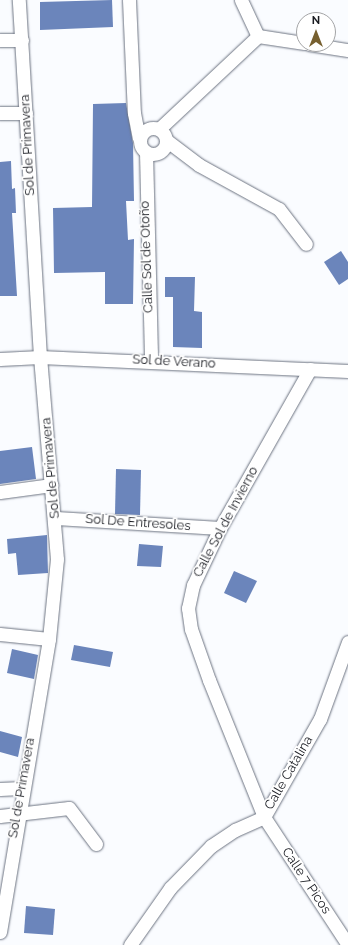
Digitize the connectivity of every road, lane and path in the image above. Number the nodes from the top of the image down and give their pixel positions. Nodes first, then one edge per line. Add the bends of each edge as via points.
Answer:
1 (19, 0) edge
2 (129, 0) edge
3 (241, 0) edge
4 (258, 36) junction
5 (0, 40) edge
6 (22, 40) junction
7 (296, 42) edge
8 (336, 48) edge
9 (348, 50) edge
10 (26, 112) junction
11 (0, 113) edge
12 (159, 129) junction
13 (139, 138) junction
14 (163, 146) junction
15 (146, 152) junction
16 (306, 244) dead end
17 (40, 357) junction
18 (0, 359) edge
19 (151, 361) junction
20 (310, 369) junction
21 (348, 371) edge
22 (52, 485) junction
23 (0, 492) edge
24 (56, 518) junction
25 (220, 528) junction
26 (0, 634) edge
27 (49, 639) junction
28 (348, 642) edge
29 (21, 788) junction
30 (0, 789) edge
31 (17, 814) junction
32 (0, 816) edge
33 (264, 817) junction
34 (96, 844) dead end
35 (0, 932) edge
36 (347, 938) edge
37 (130, 945) edge

1 - 6 street, Sol de Primavera
2 - 13 street via 134,112
3 - 4 street
4 - 7 street
4 - 12 street
5 - 6 street
6 - 10 street, Sol de Primavera
8 - 9 street
10 - 11 street
10 - 17 street, Sol de Primavera
12 - 13 street via 146,129
12 - 14 street
13 - 15 street
14 - 15 street
14 - 16 street via 279,209
15 - 19 street, Calle Sol de Otoño
17 - 18 street, Sol de Verano
17 - 19 street, Sol de Verano
17 - 22 street, Sol de Primavera
19 - 20 street, Sol de Verano
20 - 21 street, Sol de Verano
20 - 25 street, Calle Sol de Invierno
22 - 23 street
22 - 24 street, Sol de Primavera
24 - 25 street, Sol De Entresoles
24 - 27 street, Sol de Primavera via 58,559
25 - 33 street, Calle Sol de Invierno via 192,585 188,608 191,629
26 - 27 street
27 - 29 street, Sol de Primavera
28 - 33 street, Calle Catalina via 320,719
29 - 30 street
29 - 31 street, Sol de Primavera
31 - 32 street
31 - 34 street via 69,808
31 - 35 street, Sol de Primavera
33 - 36 street, Calle 7 Picos
33 - 37 street, Calle Catalina via 235,830 211,846 170,888

